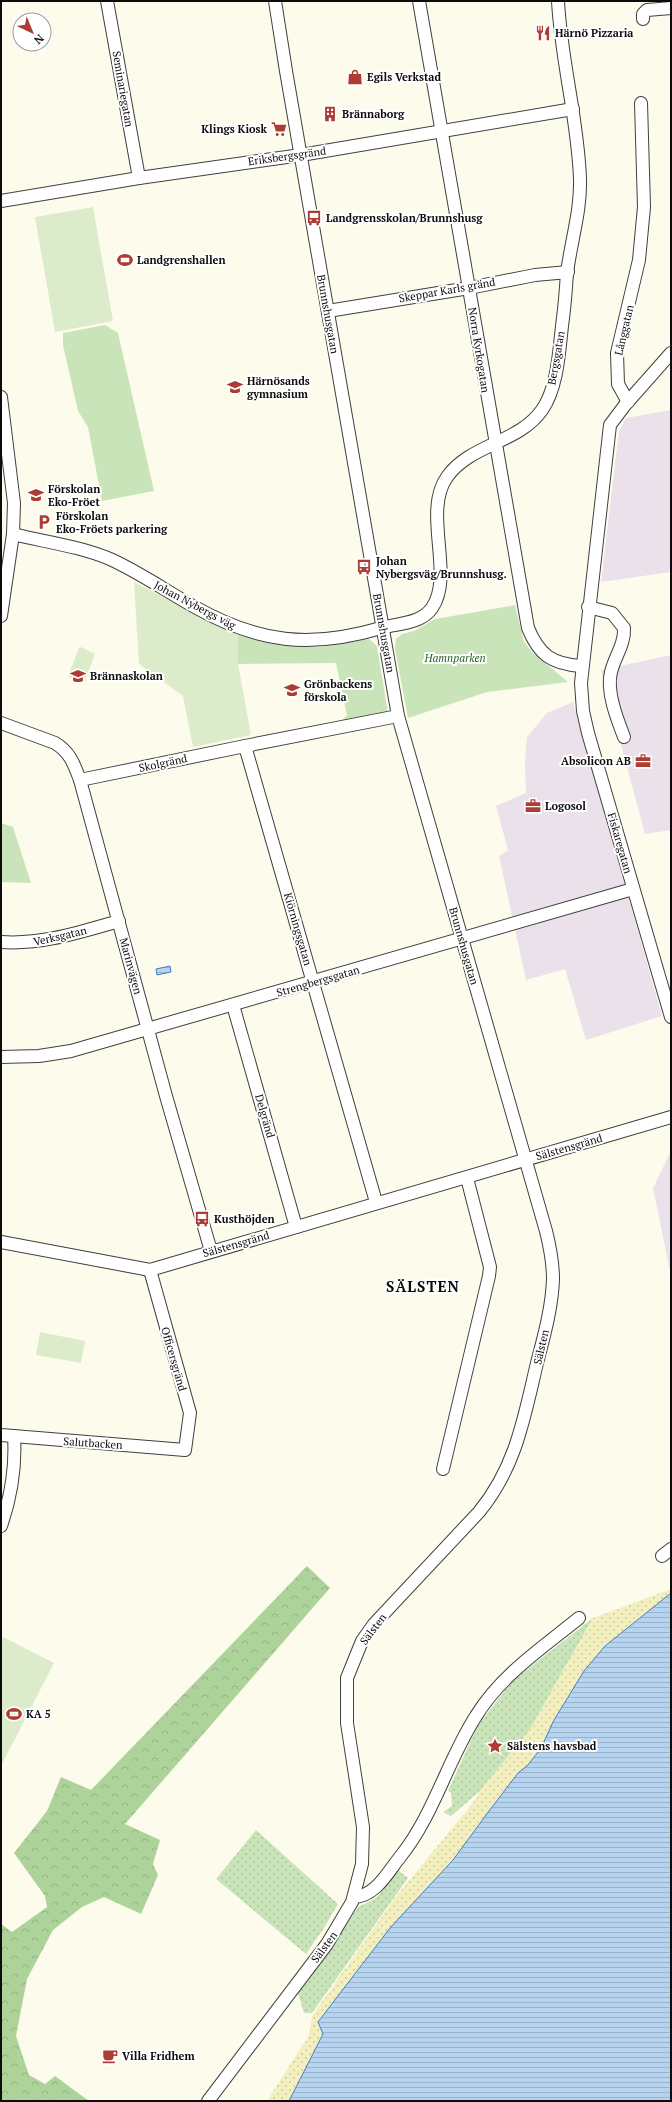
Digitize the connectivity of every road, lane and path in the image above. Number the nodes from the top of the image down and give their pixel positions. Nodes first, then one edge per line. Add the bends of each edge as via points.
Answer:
1 (107, 1) edge
2 (275, 1) edge
3 (419, 1) edge
4 (558, 1) edge
5 (671, 8) edge
6 (643, 19) dead end
7 (641, 103) dead end
8 (572, 109) junction
9 (440, 132) junction
10 (301, 155) junction
11 (139, 178) junction
12 (1, 201) edge
13 (568, 272) junction
14 (469, 288) junction
15 (328, 311) junction
16 (671, 353) edge
17 (1, 397) edge
18 (628, 402) junction
19 (495, 444) junction
20 (6, 457) edge
21 (13, 534) junction
22 (4, 580) edge
23 (588, 607) junction
24 (1, 616) edge
25 (383, 627) junction
26 (581, 666) junction
27 (398, 716) junction
28 (1, 723) edge
29 (624, 737) dead end
30 (246, 747) junction
31 (80, 780) junction
32 (633, 889) junction
33 (119, 921) junction
34 (461, 938) junction
35 (1, 942) edge
36 (313, 982) junction
37 (233, 1005) junction
38 (671, 1018) edge
39 (148, 1029) junction
40 (1, 1057) edge
41 (671, 1117) edge
42 (525, 1159) junction
43 (467, 1178) junction
44 (376, 1202) junction
45 (296, 1227) junction
46 (1, 1242) edge
47 (211, 1251) junction
48 (150, 1270) junction
49 (1, 1435) edge
50 (14, 1436) junction
51 (185, 1450) joint
52 (443, 1469) dead end
53 (1, 1526) edge
54 (579, 1618) dead end
55 (354, 1897) junction
56 (208, 2101) edge

1 - 11 street, Seminariegatan
2 - 10 street, Brunnshusgatan
3 - 9 street, Norra Kyrkogatan
4 - 8 street, Bergsgatan
5 - 6 street via 647,10 643,14
7 - 18 street, Långgatan via 644,207 639,260 616,353 618,384
8 - 9 street, Eriksbergsgränd
8 - 13 street, Bergsgatan via 580,200
9 - 10 street, Eriksbergsgränd
9 - 14 street, Norra Kyrkogatan
10 - 11 street, Eriksbergsgränd
10 - 15 street, Brunnshusgatan
11 - 12 street, Eriksbergsgränd
13 - 14 street, Skeppar Karls gränd via 535,275
13 - 19 street, Bergsgatan via 554,379 548,400 531,423
14 - 15 street, Skeppar Karls gränd
14 - 19 street, Norra Kyrkogatan
15 - 25 street, Brunnshusgatan
16 - 18 street
17 - 20 street
18 - 23 street via 610,425
19 - 25 street, Bergsgatan via 458,465 446,478 440,493 437,514 440,578 438,596 433,608 425,615 407,623
19 - 26 street, Norra Kyrkogatan via 528,628 534,644 547,657 564,665
20 - 21 street via 14,503
21 - 22 street
21 - 25 street, Johan Nybergs väg via 88,551 110,560 233,627 260,634 288,640 314,641 370,632
22 - 24 street
23 - 26 street
23 - 29 street via 612,613 624,628 622,644 609,679
25 - 27 street, Brunnshusgatan
26 - 32 street, Fiskaregatan via 583,711
27 - 30 street, Skolgränd
27 - 34 street, Brunnshusgatan
28 - 31 street, Marinvägen via 63,748 73,760
30 - 31 street, Skolgränd
30 - 36 street, Kiörningsgatan
31 - 33 street, Marinvägen
32 - 34 street, Strengbergsgatan
32 - 38 street, Fiskaregatan
33 - 35 street, Verksgatan via 52,939 23,944
33 - 39 street, Marinvägen
34 - 36 street, Strengbergsgatan
34 - 42 street, Brunnshusgatan
36 - 37 street, Strengbergsgatan
36 - 44 street, Kiörningsgatan
37 - 39 street, Strengbergsgatan
37 - 45 street, Delgränd
39 - 40 street, Strengbergsgatan via 71,1051 39,1056
39 - 47 street, Marinvägen
41 - 42 street, Sälstensgränd
42 - 43 street, Sälstensgränd
42 - 55 street, Sälsten via 552,1258 552,1295 547,1322 518,1440 493,1495 374,1624 362,1641 346,1678 347,1723 363,1827 362,1864
43 - 44 street, Sälstensgränd
43 - 52 street via 489,1260 489,1276
44 - 45 street, Sälstensgränd
45 - 47 street, Sälstensgränd
46 - 48 street, Sälstensgränd
47 - 48 street, Sälstensgränd
48 - 51 street, Officersgränd via 190,1413
49 - 50 street, Salutbacken
50 - 51 street, Salutbacken
50 - 53 street via 14,1473 8,1507
54 - 55 street via 508,1676 486,1701 454,1757 417,1833 377,1886 368,1894
55 - 56 street, Sälsten via 338,1929

